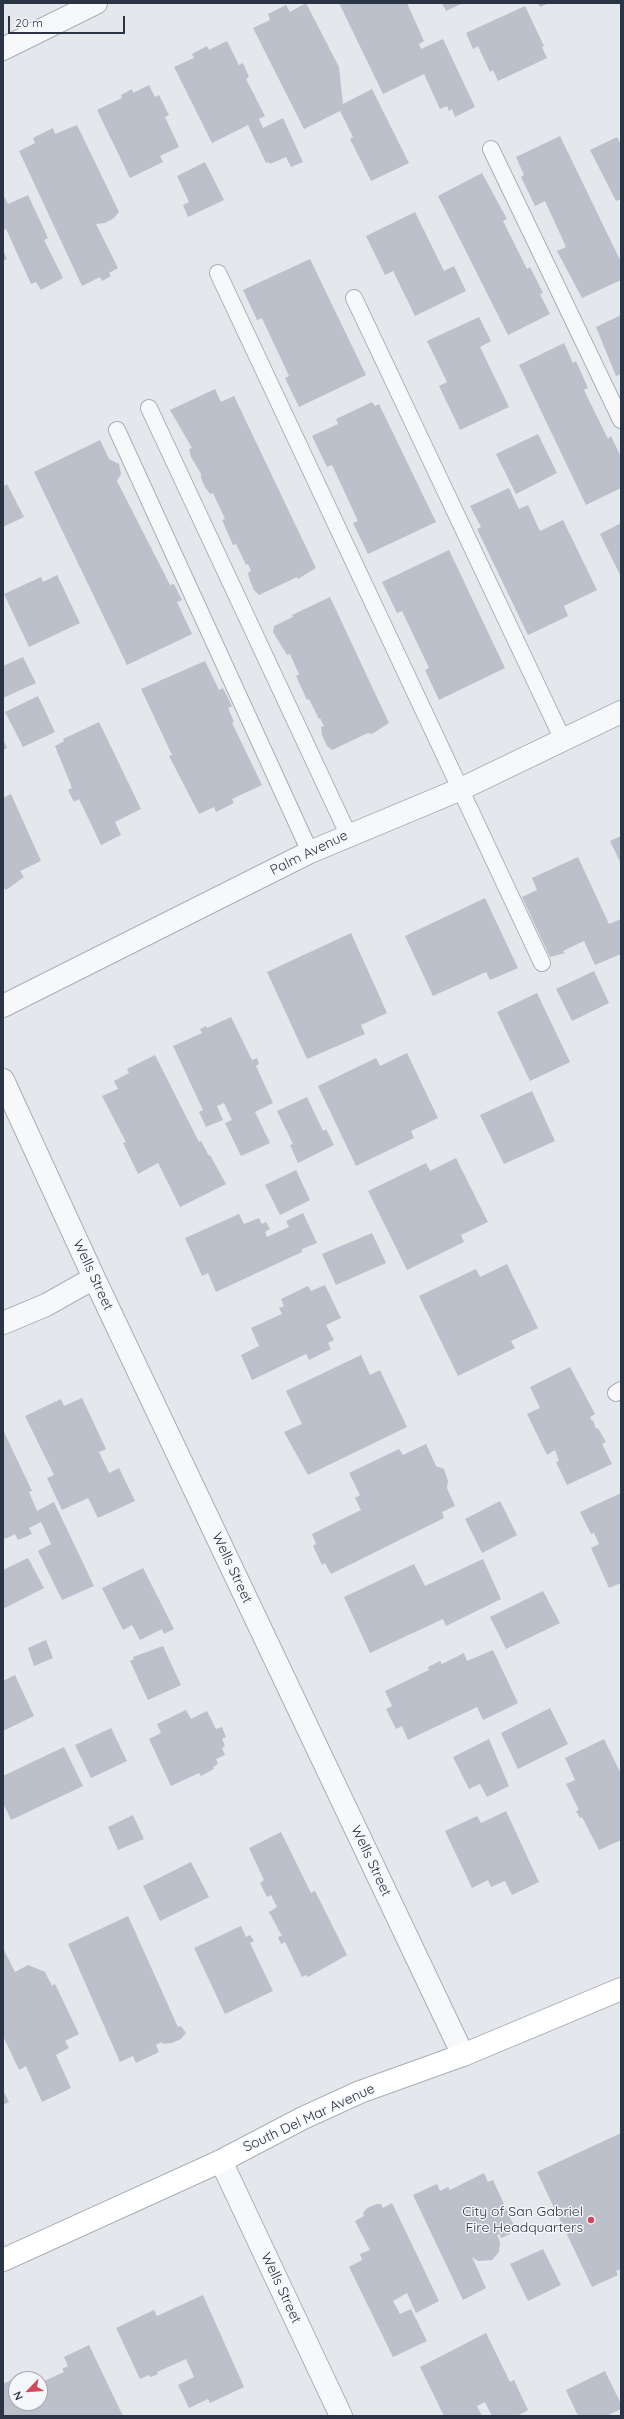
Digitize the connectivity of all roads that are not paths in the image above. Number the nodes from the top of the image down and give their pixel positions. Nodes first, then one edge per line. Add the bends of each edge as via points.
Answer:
1 (96, 3) edge
2 (3, 49) edge
3 (491, 149) dead end
4 (218, 273) dead end
5 (354, 298) dead end
6 (149, 408) dead end
7 (621, 420) edge
8 (117, 430) dead end
9 (621, 712) edge
10 (563, 740) junction
11 (461, 788) junction
12 (348, 834) junction
13 (310, 852) junction
14 (542, 963) dead end
15 (3, 1006) edge
16 (3, 1080) edge
17 (94, 1278) junction
18 (3, 1323) edge
19 (621, 1988) edge
20 (463, 2055) junction
21 (221, 2161) junction
22 (3, 2260) edge
23 (341, 2416) edge

1 - 2 street
3 - 7 lane
4 - 11 lane
5 - 10 lane
6 - 12 lane
8 - 13 lane
9 - 10 street, Palm Avenue
10 - 11 street, Palm Avenue
11 - 12 street, Palm Avenue
11 - 14 lane via 479,833
12 - 13 street, Palm Avenue
13 - 15 street, Palm Avenue
16 - 17 street, Wells Street
17 - 18 street via 46,1305
17 - 20 street, Wells Street
19 - 20 main road, South Del Mar Avenue
20 - 21 main road, South Del Mar Avenue via 360,2092
21 - 22 main road, South Del Mar Avenue
21 - 23 street, Wells Street

